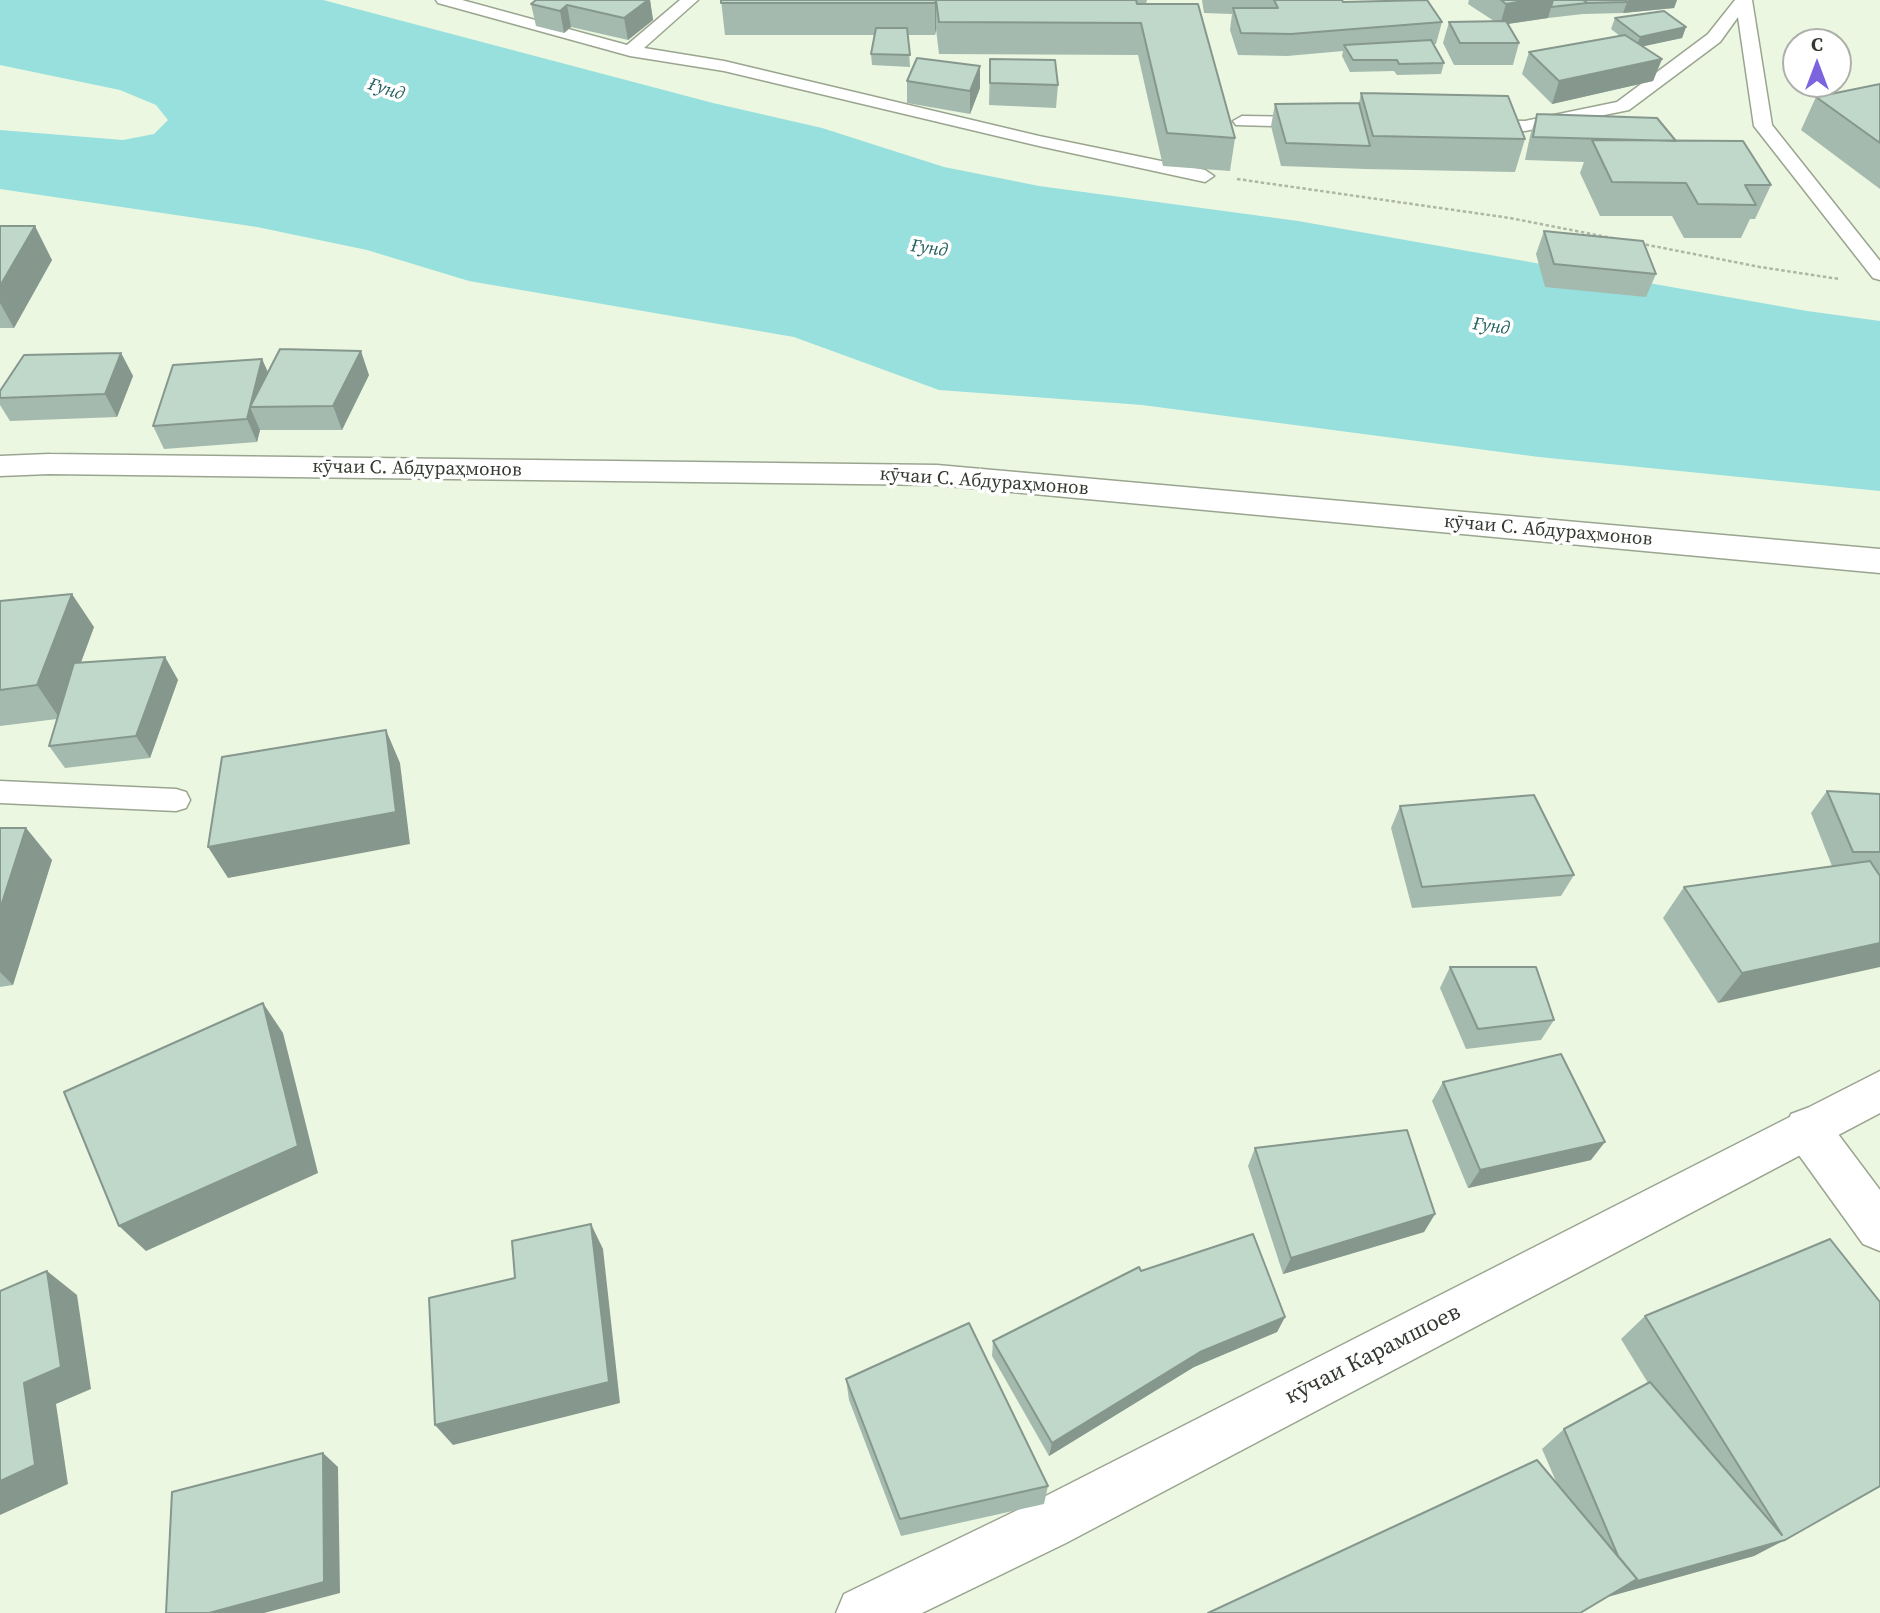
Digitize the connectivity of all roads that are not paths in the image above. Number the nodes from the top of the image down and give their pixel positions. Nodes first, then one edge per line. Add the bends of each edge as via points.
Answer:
1 (444, 0) edge
2 (690, 0) edge
3 (1744, 0) edge
4 (630, 51) junction
5 (1242, 121) dead end
6 (1323, 122) edge
7 (1458, 125) edge
8 (1205, 176) road end
9 (1880, 274) edge
10 (0, 466) edge
11 (1880, 561) edge
12 (0, 792) edge
13 (176, 800) dead end
14 (1880, 1091) edge
15 (1807, 1129) junction
16 (1880, 1228) edge
17 (877, 1610) edge

1 - 4 lane
2 - 4 lane
3 - 7 lane via 1714,38 1623,106 1525,126
3 - 9 lane via 1763,126
4 - 8 lane via 724,66
5 - 6 lane
10 - 11 street, кӯчаи С. Абдураҳмонов via 937,475
12 - 13 lane
14 - 15 street, кӯчаи Карамшоев
15 - 16 street
15 - 17 street, кӯчаи Карамшоев

